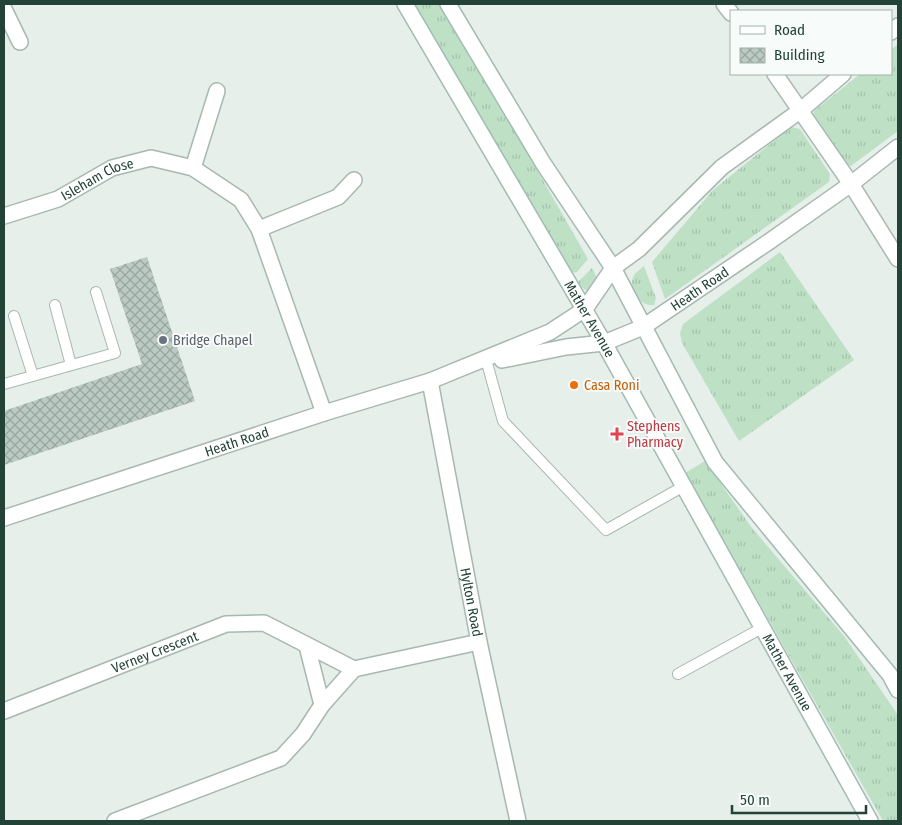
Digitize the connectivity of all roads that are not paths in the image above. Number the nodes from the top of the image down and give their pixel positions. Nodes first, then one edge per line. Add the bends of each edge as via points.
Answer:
1 (405, 4) edge
2 (448, 4) edge
3 (4, 9) edge
4 (20, 42) dead end
5 (776, 75) edge
6 (842, 75) edge
7 (217, 92) dead end
8 (801, 110) junction
9 (898, 147) edge
10 (192, 168) junction
11 (354, 180) dead end
12 (851, 184) junction
13 (4, 216) edge
14 (259, 229) junction
15 (898, 259) edge
16 (613, 268) junction
17 (96, 292) dead end
18 (55, 305) dead end
19 (585, 309) junction
20 (14, 316) dead end
21 (642, 327) junction
22 (604, 343) junction
23 (488, 363) junction
24 (71, 365) junction
25 (471, 366) junction
26 (33, 376) junction
27 (430, 381) junction
28 (4, 384) edge
29 (324, 413) junction
30 (684, 486) junction
31 (4, 518) edge
32 (762, 628) junction
33 (479, 642) junction
34 (307, 646) junction
35 (354, 670) junction
36 (678, 674) dead end
37 (894, 678) edge
38 (898, 690) edge
39 (322, 705) junction
40 (4, 711) edge
41 (115, 821) edge
42 (518, 821) edge
43 (870, 821) edge

1 - 19 street, Mather Avenue
2 - 16 street via 543,163
3 - 4 street
5 - 8 street
6 - 8 street, Heath Road
7 - 10 street
8 - 12 street
8 - 16 street, Heath Road via 722,167 639,250
9 - 12 street, Heath Road
10 - 13 street, Isleham Close via 151,158 112,168 58,199
10 - 14 street, Isleham Close via 240,200
11 - 14 street via 338,197
12 - 15 street
12 - 21 street, Heath Road
14 - 29 street, Isleham Close
16 - 19 street, Heath Road
16 - 21 street
17 - 24 lane via 114,353
18 - 24 lane
19 - 22 street, Mather Avenue
19 - 25 street, Heath Road via 550,332
20 - 26 lane
21 - 22 street, Heath Road
21 - 37 street via 715,462
22 - 23 street, Heath Road via 566,347
22 - 30 street, Mather Avenue
23 - 25 street, Heath Road
23 - 30 lane via 503,421 606,530
24 - 26 lane
25 - 27 street, Heath Road
26 - 28 lane
27 - 29 street, Heath Road
27 - 33 street, Hylton Road
29 - 31 street, Heath Road
30 - 32 street, Mather Avenue
32 - 36 lane
32 - 43 street, Mather Avenue
33 - 35 street
33 - 42 street, Hylton Road
34 - 35 street, Verney Crescent
34 - 39 street
34 - 40 street, Verney Crescent via 264,623 226,624
35 - 39 street
37 - 38 street
39 - 41 street via 303,734 281,758

